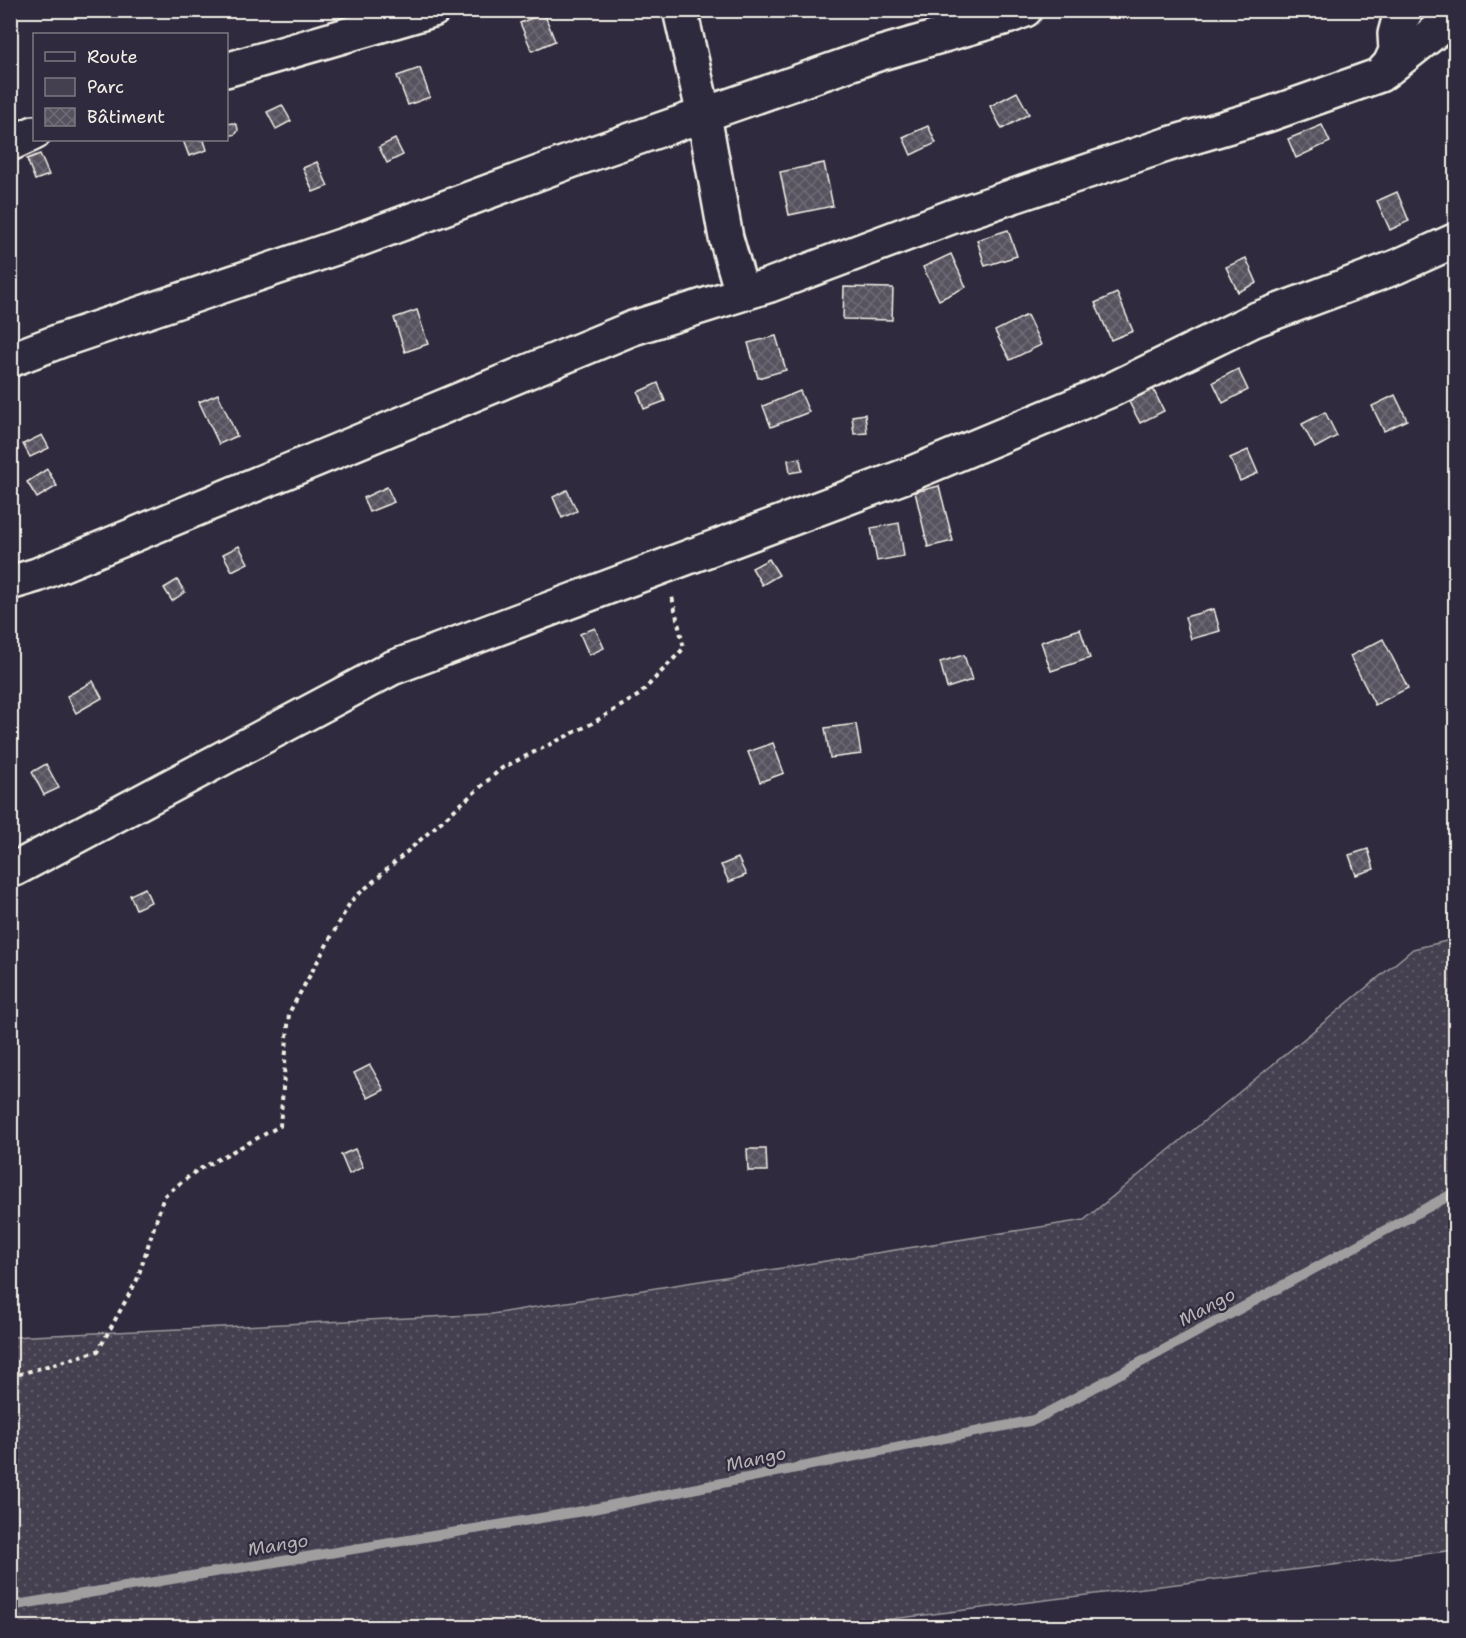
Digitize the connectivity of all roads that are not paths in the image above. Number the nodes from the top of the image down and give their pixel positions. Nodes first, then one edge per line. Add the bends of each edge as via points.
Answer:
1 (433, 10) edge
2 (680, 10) edge
3 (1025, 10) edge
4 (1405, 13) dead end
5 (1455, 15) edge
6 (228, 68) edge
7 (1380, 75) junction
8 (704, 115) junction
9 (33, 133) edge
10 (10, 144) edge
11 (1455, 240) edge
12 (741, 293) junction
13 (10, 360) edge
14 (10, 583) edge
15 (15, 869) dead end

1 - 6 street
2 - 8 street
3 - 8 street via 878,54
4 - 7 street via 1395,34 1396,51
5 - 7 street
7 - 12 street via 951,217
8 - 12 street via 726,238
8 - 13 street
9 - 10 street
11 - 15 street via 1396,267 1254,320 1111,390 905,476 392,668
12 - 14 street via 633,328

